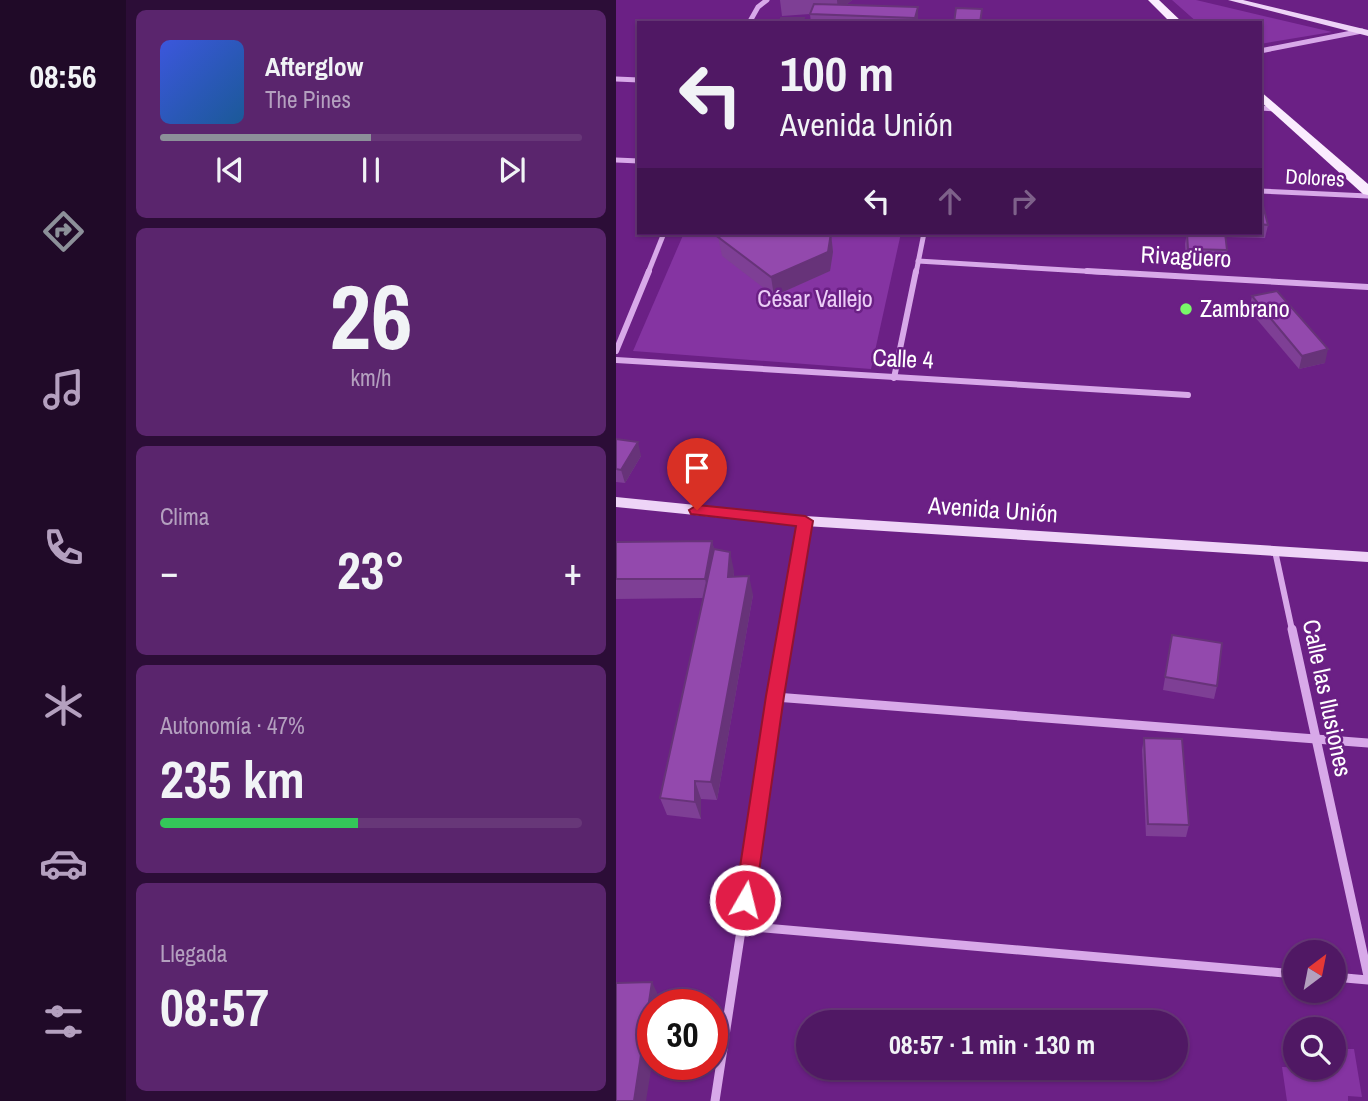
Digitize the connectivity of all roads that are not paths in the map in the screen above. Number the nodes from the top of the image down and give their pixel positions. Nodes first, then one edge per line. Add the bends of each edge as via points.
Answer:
1 (767, 0) edge
2 (1153, 0) edge
3 (1232, 0) edge
4 (750, 21) edge
5 (1176, 21) edge
6 (1366, 33) edge
7 (1262, 51) edge
8 (616, 79) edge
9 (637, 80) edge
10 (1262, 97) edge
11 (1262, 108) edge
12 (1276, 109) junction
13 (616, 160) edge
14 (637, 161) edge
15 (1262, 191) edge
16 (1368, 193) edge
17 (663, 235) edge
18 (924, 235) edge
19 (918, 261) junction
20 (1368, 287) edge
21 (616, 351) edge
22 (616, 360) edge
23 (894, 378) junction
24 (1188, 395) dead end
25 (616, 502) edge
26 (805, 521) junction
27 (1275, 551) junction
28 (1368, 556) edge
29 (775, 696) junction
30 (1317, 739) junction
31 (1368, 743) edge
32 (741, 926) junction
33 (1283, 973) edge
34 (1346, 977) edge
35 (1368, 978) edge
36 (715, 1101) edge

1 - 4 street
2 - 5 main road
3 - 6 street
6 - 7 street
8 - 9 street
10 - 12 main road
11 - 12 street
12 - 16 main road
13 - 14 street
15 - 16 street, Dolores
17 - 21 street
18 - 19 street
19 - 20 street, Rivagüero
19 - 23 street
22 - 23 street, Calle 4
23 - 24 street, Calle 4
25 - 26 street, Avenida Unión
26 - 27 street, Avenida Unión
26 - 29 street
27 - 28 street, Avenida Unión
27 - 30 street, Calle las Ilusiones
29 - 30 street
29 - 32 street
30 - 31 street
30 - 35 street, Calle las Ilusiones
32 - 33 street
32 - 36 street
34 - 35 street

